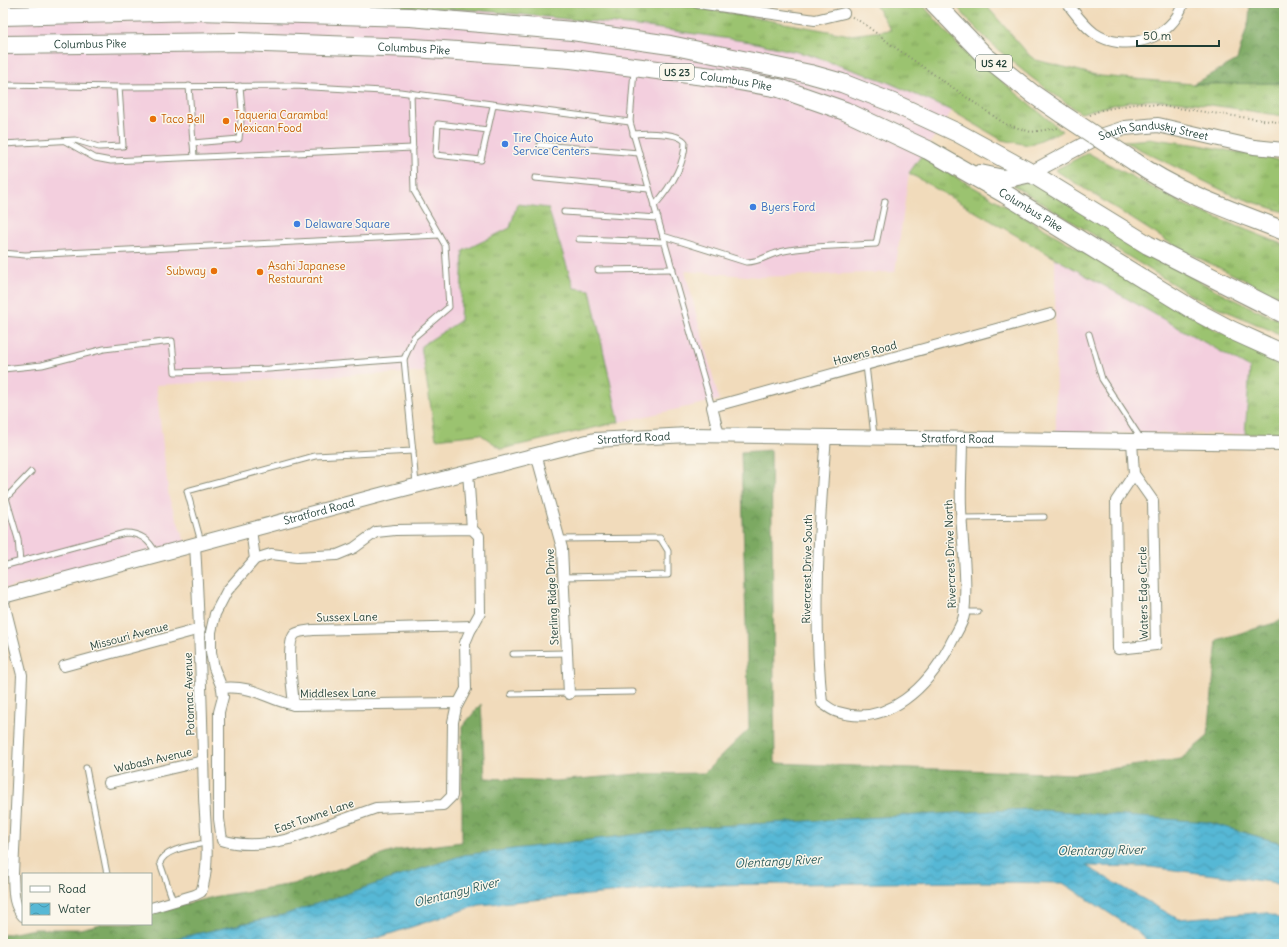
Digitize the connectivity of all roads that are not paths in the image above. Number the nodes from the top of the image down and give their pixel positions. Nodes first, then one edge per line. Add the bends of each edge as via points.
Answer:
1 (698, 3) edge
2 (934, 3) edge
3 (1067, 3) edge
4 (1183, 3) edge
5 (844, 13) dead end
6 (3, 16) edge
7 (3, 45) edge
8 (634, 67) junction
9 (3, 85) edge
10 (189, 86) junction
11 (240, 86) junction
12 (119, 87) junction
13 (411, 93) junction
14 (493, 106) junction
15 (630, 122) junction
16 (488, 130) junction
17 (633, 134) junction
18 (65, 140) junction
19 (193, 143) junction
20 (3, 144) edge
21 (540, 145) dead end
22 (413, 148) junction
23 (1284, 150) edge
24 (639, 153) junction
25 (194, 157) junction
26 (965, 171) junction
27 (1030, 173) junction
28 (535, 178) dead end
29 (650, 189) junction
30 (885, 202) dead end
31 (654, 206) junction
32 (564, 212) dead end
33 (658, 218) junction
34 (1284, 231) edge
35 (439, 235) junction
36 (663, 236) junction
37 (579, 239) dead end
38 (665, 242) junction
39 (3, 253) edge
40 (673, 269) junction
41 (598, 270) dead end
42 (1051, 314) dead end
43 (1284, 314) edge
44 (1089, 334) dead end
45 (1284, 354) edge
46 (404, 359) junction
47 (866, 365) junction
48 (3, 369) edge
49 (712, 407) junction
50 (719, 435) junction
51 (826, 436) junction
52 (874, 437) junction
53 (962, 438) junction
54 (1138, 441) junction
55 (1284, 444) edge
56 (413, 451) junction
57 (536, 454) junction
58 (30, 472) dead end
59 (468, 472) junction
60 (1134, 474) junction
61 (417, 486) junction
62 (1044, 517) dead end
63 (961, 518) junction
64 (472, 529) junction
65 (251, 530) junction
66 (559, 539) junction
67 (198, 544) junction
68 (157, 555) junction
69 (255, 559) junction
70 (20, 562) junction
71 (3, 566) edge
72 (563, 577) junction
73 (3, 596) edge
74 (3, 600) edge
75 (964, 612) junction
76 (978, 612) dead end
77 (472, 626) junction
78 (200, 629) junction
79 (513, 654) dead end
80 (567, 654) junction
81 (64, 666) dead end
82 (222, 688) junction
83 (632, 692) dead end
84 (511, 694) dead end
85 (569, 694) junction
86 (458, 703) junction
87 (822, 703) joint
88 (294, 705) junction
89 (203, 761) junction
90 (86, 768) dead end
91 (109, 783) dead end
92 (205, 842) junction
93 (107, 873) edge
94 (173, 901) junction
95 (152, 908) edge
96 (22, 915) edge

1 - 5 street via 815,20
2 - 34 highway, US 42, bridge via 985,56 1062,114 1152,174 1187,192
3 - 4 street via 1081,21 1095,33 1113,42 1128,43 1144,41 1159,34 1177,17
6 - 27 highway, Columbus Pike / US 23 via 198,11 410,17 572,31 670,45 763,63 842,83 958,133
7 - 8 highway, Columbus Pike / US 23 via 238,42 406,48
8 - 15 lane
8 - 26 highway, Columbus Pike / US 23 via 779,88 845,111
9 - 12 lane
10 - 11 lane
10 - 12 lane
10 - 19 lane
11 - 13 lane via 295,86
11 - 19 lane via 242,110 239,138
12 - 18 lane via 123,146 99,147 75,140
13 - 14 lane
13 - 22 lane
14 - 15 lane
14 - 16 lane
15 - 17 lane
16 - 16 lane via 481,160 436,155 438,124
17 - 24 lane
17 - 31 lane via 667,135 680,137 686,142 667,191
18 - 20 lane
18 - 25 lane via 94,158 111,161
19 - 25 lane
21 - 24 lane
22 - 25 lane
22 - 35 lane via 414,191
23 - 27 street, South Sandusky Street via 1254,147 1158,125 1125,128 1098,137
24 - 29 lane
26 - 27 highway via 1003,179
26 - 45 highway, Columbus Pike / US 23 via 1183,303 1231,330
27 - 43 highway, Columbus Pike / US 23 via 1148,245
28 - 29 lane
29 - 31 lane
30 - 36 lane via 876,244 783,251 764,256 759,261 746,262
31 - 33 lane
32 - 33 lane
33 - 36 lane
35 - 39 lane via 31,255
35 - 46 lane via 445,245 448,307 414,337
36 - 38 lane
37 - 38 lane
38 - 40 lane
40 - 41 lane
40 - 49 lane
42 - 47 street, Havens Road
44 - 54 lane via 1102,379
46 - 48 lane via 269,369 175,372 172,340 104,349 42,365
46 - 56 lane
47 - 49 street, Havens Road
47 - 52 lane
49 - 50 street
50 - 51 street, Stratford Road
50 - 57 street, Stratford Road via 662,435 595,440
51 - 52 street, Stratford Road
51 - 87 street, Rivercrest Drive South via 821,498 818,611 818,662
52 - 53 street, Stratford Road
53 - 54 street, Stratford Road
53 - 63 street, Rivercrest Drive North
54 - 55 street, Stratford Road
54 - 60 street
56 - 61 lane
56 - 67 lane via 315,456 187,491
57 - 59 street, Stratford Road
57 - 66 street, Sterling Ridge Drive
58 - 70 lane via 6,498 18,539
59 - 61 street, Stratford Road
59 - 64 street
60 - 60 street, Waters Edge Circle via 1116,501 1118,649 1156,645 1153,501
61 - 65 street, Stratford Road
62 - 63 lane
63 - 75 street, Rivercrest Drive North
64 - 69 street via 376,532 354,548 337,555 297,557 271,554
64 - 77 street via 479,536 480,600 480,613
65 - 67 street, Stratford Road
65 - 69 street
66 - 72 street, Sterling Ridge Drive via 562,548
66 - 72 lane via 660,538 668,551 668,575
67 - 68 street, Stratford Road
67 - 78 street, Potomac Avenue
68 - 70 lane via 145,538 136,533 125,533
68 - 73 street, Stratford Road
69 - 82 street via 232,585 215,614 211,632 214,668
70 - 71 lane
72 - 80 street, Sterling Ridge Drive
74 - 96 street via 22,675 13,874 17,910
75 - 76 lane
75 - 87 street, Rivercrest Drive North via 945,654 924,682 913,694 891,709 858,716 837,712
77 - 86 street via 465,643 466,689
77 - 88 street, Sussex Lane via 313,630 295,633 290,650
78 - 81 street, Missouri Avenue
78 - 89 street, Potomac Avenue
79 - 80 lane
80 - 85 street, Sterling Ridge Drive
82 - 86 street, East Towne Lane via 224,697 219,712 220,834 222,840 235,844 275,843 376,808 443,805 452,796 453,722
82 - 88 street, Middlesex Lane via 248,688 278,702
83 - 85 lane
84 - 85 lane
86 - 88 street, Middlesex Lane
89 - 91 street, Wabash Avenue
89 - 92 street, Potomac Avenue
90 - 93 lane
92 - 94 street, Potomac Avenue via 201,892
92 - 94 lane via 161,858 160,863
94 - 95 street

